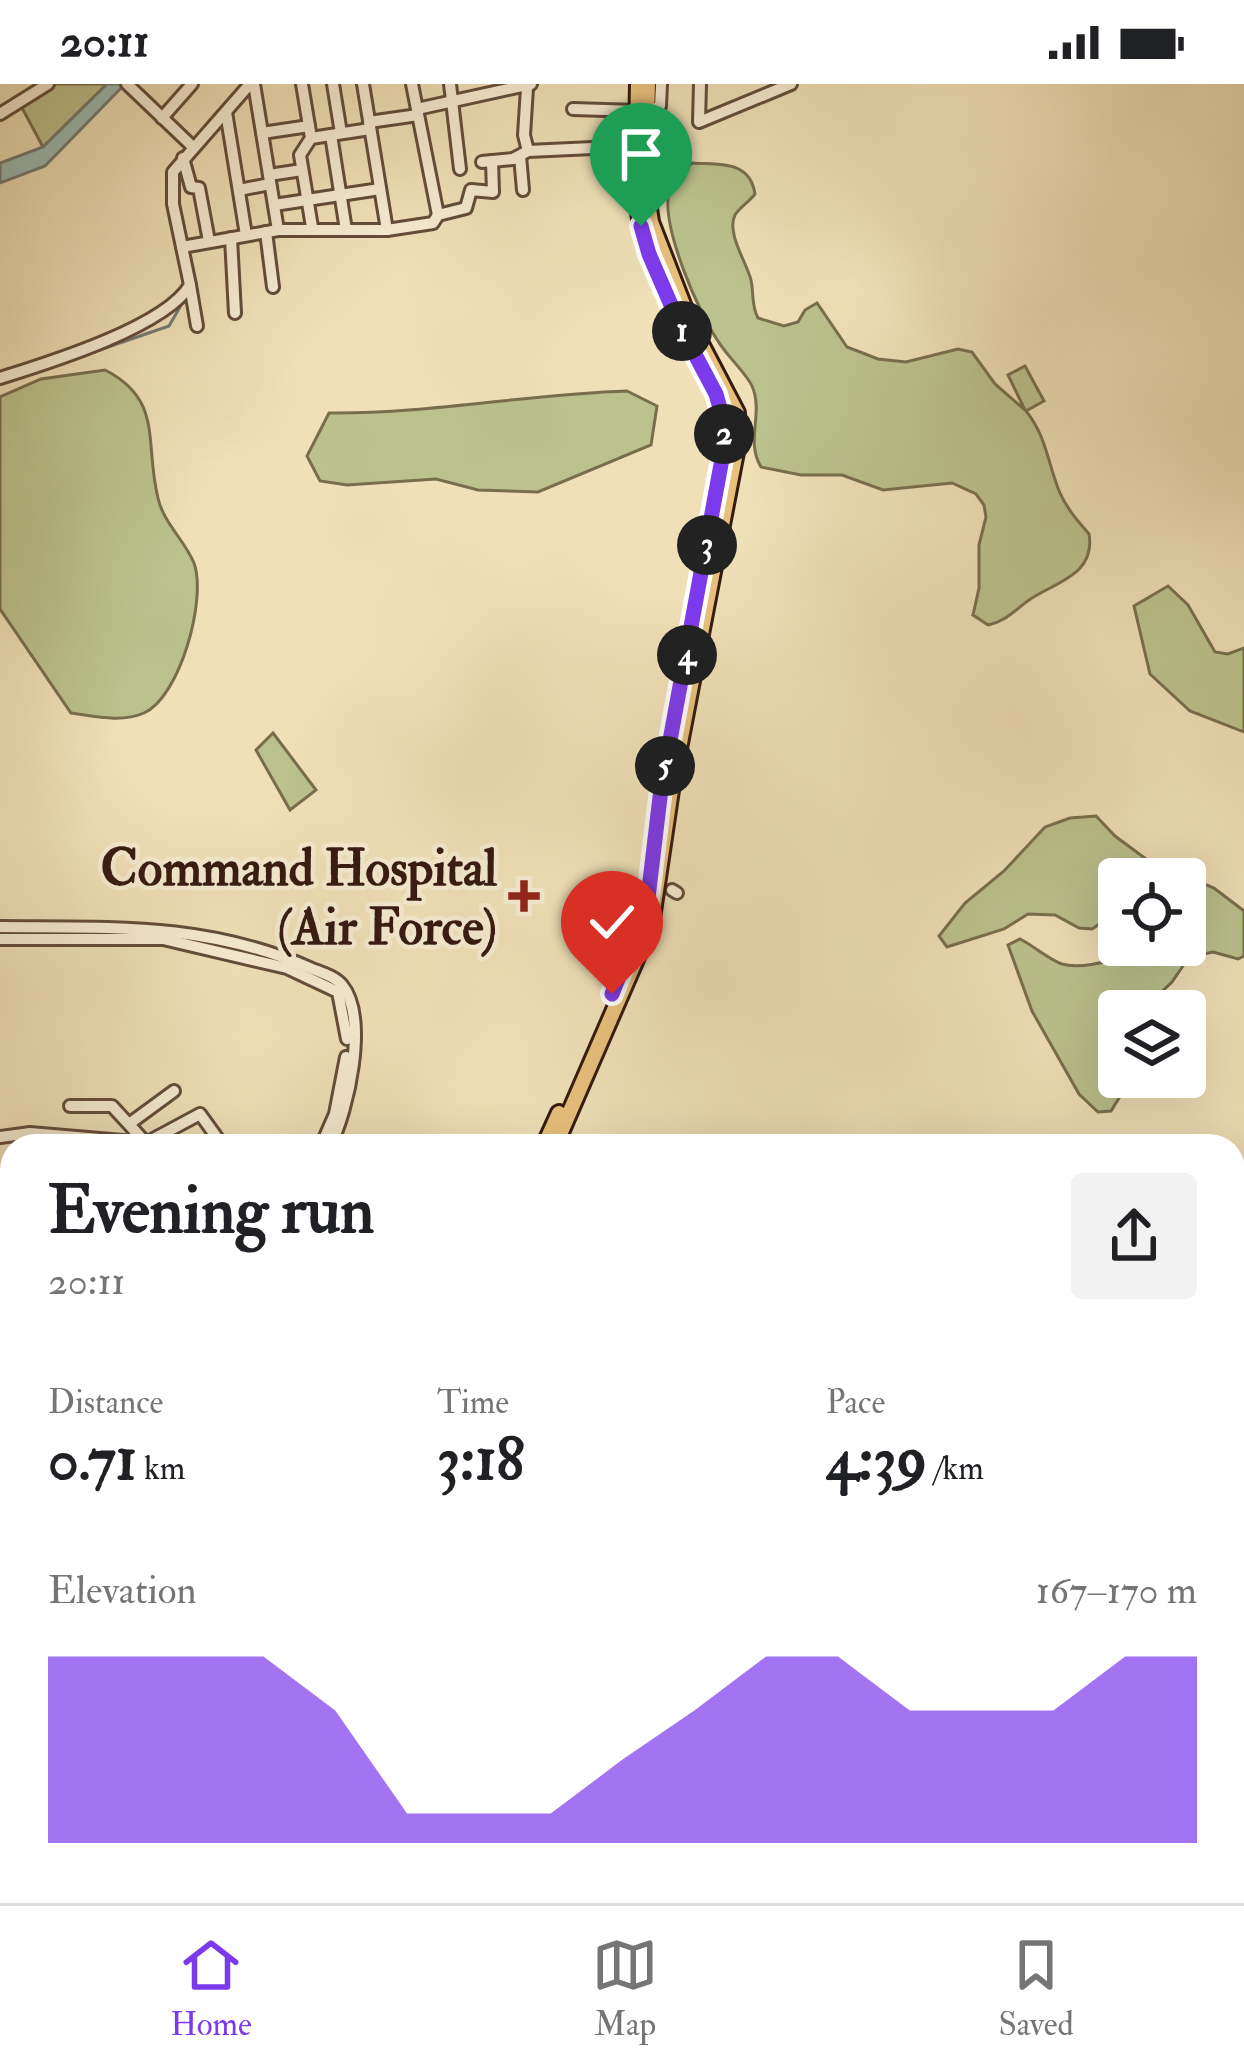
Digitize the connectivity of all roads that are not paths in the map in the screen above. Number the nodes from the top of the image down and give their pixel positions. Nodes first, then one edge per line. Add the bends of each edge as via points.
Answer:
1 (46, 84) edge
2 (192, 84) edge
3 (252, 84) edge
4 (302, 84) edge
5 (333, 84) edge
6 (363, 84) edge
7 (412, 84) edge
8 (450, 84) edge
9 (638, 84) edge
10 (648, 84) edge
11 (662, 84) edge
12 (700, 84) edge
13 (790, 84) edge
14 (529, 86) edge
15 (130, 87) edge
16 (451, 103) junction
17 (573, 109) dead end
18 (226, 112) junction
19 (417, 112) junction
20 (642, 112) junction
21 (0, 114) edge
22 (162, 118) junction
23 (370, 125) junction
24 (310, 132) junction
25 (262, 133) junction
26 (336, 134) junction
27 (636, 146) junction
28 (193, 147) junction
29 (524, 154) junction
30 (183, 158) junction
31 (460, 169) dead end
32 (302, 170) junction
33 (270, 180) junction
34 (380, 188) junction
35 (238, 190) junction
36 (523, 190) dead end
37 (340, 195) junction
38 (308, 200) junction
39 (274, 206) junction
40 (438, 215) junction
41 (312, 227) junction
42 (346, 230) junction
43 (387, 230) junction
44 (272, 231) junction
45 (246, 235) junction
46 (232, 238) junction
47 (209, 242) junction
48 (182, 247) junction
49 (190, 285) junction
50 (273, 287) dead end
51 (236, 313) dead end
52 (197, 326) dead end
53 (0, 378) edge
54 (647, 924) junction
55 (0, 927) edge
56 (0, 939) edge
57 (174, 1090) dead end
58 (70, 1106) dead end
59 (129, 1124) junction
60 (138, 1134) edge
61 (163, 1134) edge
62 (214, 1134) edge
63 (329, 1134) edge
64 (330, 1134) edge
65 (550, 1134) edge
66 (559, 1134) edge

1 - 21 street
2 - 22 street
3 - 18 street
3 - 25 street
4 - 24 street
5 - 26 street
6 - 23 street
7 - 19 street
8 - 16 street
9 - 20 main road
10 - 20 main road
11 - 20 street via 661,106
12 - 13 street via 699,122
14 - 16 street
14 - 29 street
15 - 22 street
16 - 19 street
16 - 31 street
17 - 20 street
18 - 28 street
18 - 35 street
19 - 23 street
19 - 40 street
20 - 27 main road
20 - 54 main road via 651,222 738,428
22 - 28 street
23 - 26 street
23 - 34 street
24 - 25 street
24 - 26 street
24 - 32 street
25 - 33 street
26 - 37 street
27 - 29 street
27 - 54 main road via 649,254 724,422 661,789
28 - 30 street
29 - 36 street
29 - 40 street via 487,162 494,192 472,190 466,208
30 - 47 street via 191,187 200,188
30 - 48 street via 173,172 172,203
32 - 33 street
32 - 38 street
33 - 35 street
33 - 39 street
34 - 37 street
34 - 43 street
35 - 45 street
37 - 38 street
37 - 42 street
38 - 39 street
38 - 41 street
39 - 44 street
40 - 43 street via 434,223
41 - 42 street
41 - 44 street
42 - 43 street
44 - 45 street
44 - 50 street
45 - 46 street
46 - 47 street
46 - 51 street
47 - 48 street
48 - 49 street
49 - 52 street
49 - 53 street via 160,314
54 - 65 main road
54 - 66 main road
55 - 64 street via 164,928 253,948 338,980 354,1021 351,1076
56 - 63 street via 163,939 287,968 334,988 345,1012 346,1059
57 - 59 street
58 - 59 street via 112,1106
59 - 60 street
61 - 62 street via 200,1114

